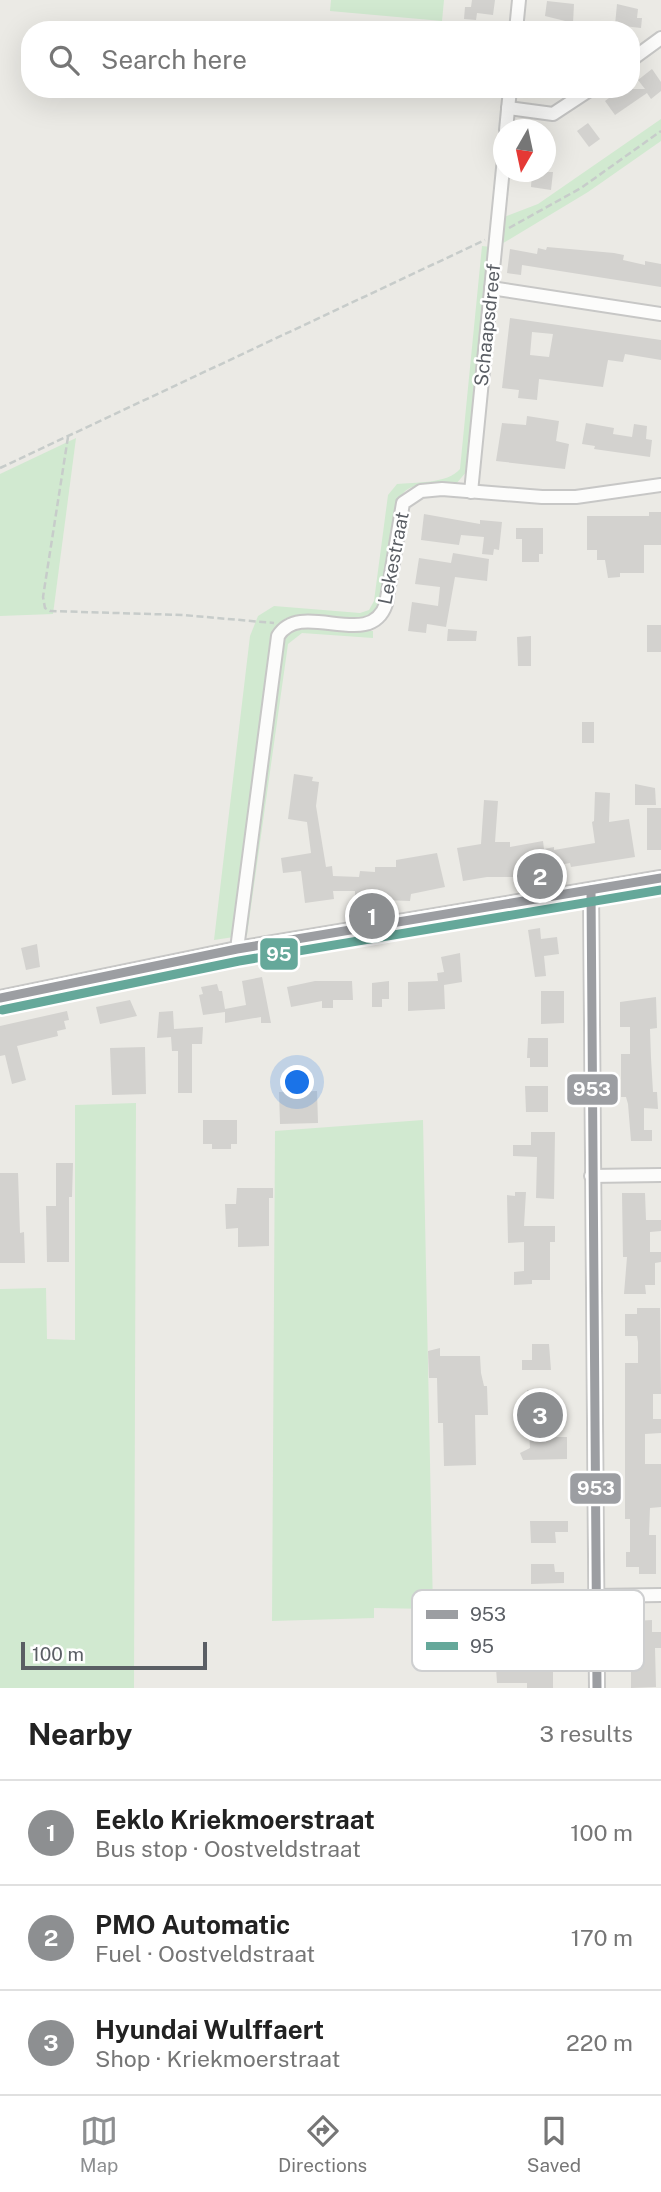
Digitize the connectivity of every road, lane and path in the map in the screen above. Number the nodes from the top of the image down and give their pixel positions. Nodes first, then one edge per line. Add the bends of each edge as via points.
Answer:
1 (519, 0) edge
2 (517, 21) edge
3 (661, 38) edge
4 (640, 53) edge
5 (509, 98) edge
6 (577, 98) edge
7 (508, 108) junction
8 (507, 119) edge
9 (661, 131) edge
10 (501, 182) edge
11 (496, 233) junction
12 (491, 288) junction
13 (661, 314) edge
14 (68, 437) junction
15 (0, 468) edge
16 (661, 485) edge
17 (471, 492) junction
18 (286, 626) junction
19 (661, 878) edge
20 (591, 890) junction
21 (237, 948) junction
22 (0, 998) edge
23 (661, 1175) edge
24 (591, 1176) junction
25 (596, 1590) edge

1 - 2 street
3 - 4 street
5 - 7 street
6 - 7 street via 552,114
7 - 8 street
9 - 11 path via 581,188
10 - 11 street, Schaapsdreef
11 - 12 street, Schaapsdreef
11 - 14 path
12 - 13 street
12 - 17 street, Schaapsdreef
14 - 15 path
14 - 18 path via 43,597 46,608
16 - 17 street, Lekestraat via 542,498
17 - 18 street, Lekestraat via 421,491 404,503 386,604 371,624 300,622
18 - 21 street via 278,636
19 - 20 street
20 - 21 street
20 - 24 street
21 - 22 street
23 - 24 street
24 - 25 street

